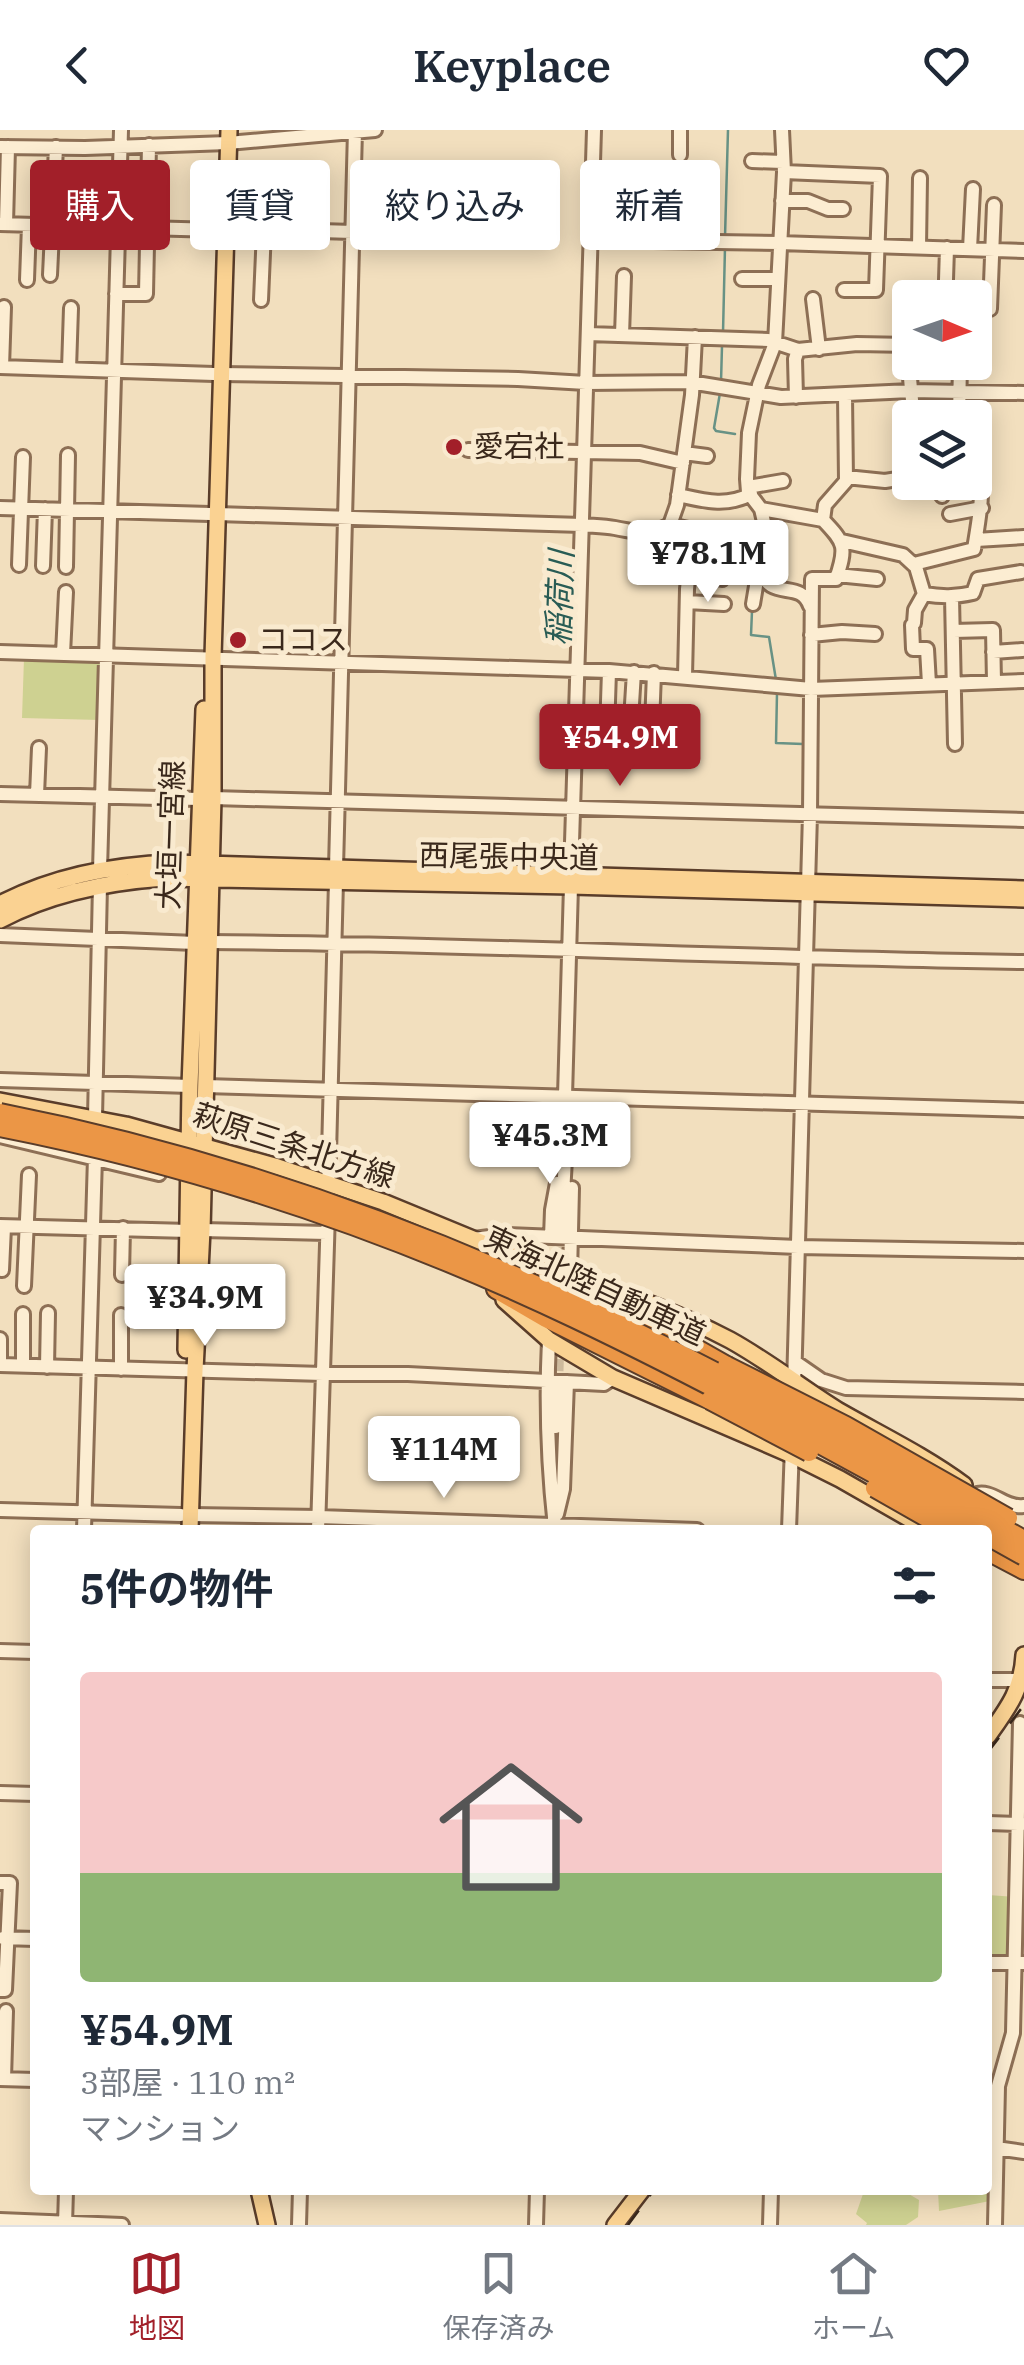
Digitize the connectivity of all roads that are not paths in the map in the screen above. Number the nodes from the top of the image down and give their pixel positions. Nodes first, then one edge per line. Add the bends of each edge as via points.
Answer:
1 (121, 130) edge
2 (375, 130) edge
3 (594, 130) edge
4 (680, 130) edge
5 (782, 130) edge
6 (355, 131) edge
7 (224, 136) edge
8 (149, 144) junction
9 (121, 146) junction
10 (4, 147) edge
11 (56, 147) junction
12 (680, 155) dead end
13 (55, 160) edge
14 (120, 160) edge
15 (148, 160) edge
16 (354, 160) edge
17 (593, 160) edge
18 (752, 160) dead end
19 (783, 167) junction
20 (920, 178) dead end
21 (973, 189) dead end
22 (782, 200) junction
23 (994, 205) dead end
24 (843, 209) dead end
25 (3, 224) edge
26 (29, 225) joint
27 (720, 242) edge
28 (780, 243) junction
29 (878, 246) junction
30 (919, 247) junction
31 (947, 248) junction
32 (970, 249) junction
33 (992, 249) junction
34 (51, 250) edge
35 (117, 250) edge
36 (146, 250) edge
37 (221, 250) edge
38 (263, 250) edge
39 (352, 250) edge
40 (590, 250) edge
41 (1024, 251) edge
42 (50, 276) dead end
43 (624, 276) dead end
44 (742, 279) dead end
45 (28, 280) dead end
46 (777, 280) junction
47 (946, 280) dead end
48 (991, 280) edge
49 (844, 290) dead end
50 (116, 294) junction
51 (813, 299) dead end
52 (261, 300) dead end
53 (4, 307) dead end
54 (71, 308) dead end
55 (588, 334) junction
56 (622, 335) junction
57 (695, 337) junction
58 (774, 342) junction
59 (892, 345) edge
60 (819, 348) junction
61 (798, 350) junction
62 (1, 367) edge
63 (69, 370) junction
64 (115, 371) junction
65 (217, 374) junction
66 (348, 376) junction
67 (910, 380) edge
68 (959, 380) edge
69 (693, 382) junction
70 (586, 383) junction
71 (911, 391) junction
72 (959, 391) junction
73 (756, 394) junction
74 (1024, 394) edge
75 (845, 395) junction
76 (796, 396) junction
77 (912, 400) edge
78 (959, 400) edge
79 (736, 436) dead end
80 (468, 450) dead end
81 (583, 450) junction
82 (68, 454) dead end
83 (706, 456) dead end
84 (22, 457) dead end
85 (683, 458) junction
86 (747, 467) junction
87 (846, 477) junction
88 (783, 481) dead end
89 (892, 481) edge
90 (749, 490) junction
91 (678, 495) junction
92 (982, 500) edge
93 (0, 508) edge
94 (982, 508) junction
95 (21, 509) junction
96 (761, 509) junction
97 (45, 510) junction
98 (67, 510) junction
99 (110, 511) junction
100 (214, 514) junction
101 (950, 514) dead end
102 (344, 518) junction
103 (823, 520) junction
104 (582, 525) junction
105 (670, 525) junction
106 (694, 532) junction
107 (726, 537) dead end
108 (1024, 537) edge
109 (976, 540) junction
110 (842, 541) junction
111 (914, 564) junction
112 (19, 565) dead end
113 (43, 566) dead end
114 (66, 567) dead end
115 (760, 568) junction
116 (1022, 572) dead end
117 (689, 573) junction
118 (837, 575) junction
119 (722, 578) dead end
120 (877, 580) dead end
121 (66, 592) dead end
122 (924, 594) junction
123 (952, 597) junction
124 (687, 602) junction
125 (724, 604) dead end
126 (753, 604) dead end
127 (811, 608) junction
128 (953, 631) junction
129 (811, 634) junction
130 (874, 634) dead end
131 (1022, 650) edge
132 (0, 652) edge
133 (993, 652) junction
134 (63, 654) junction
135 (106, 655) junction
136 (209, 657) junction
137 (341, 662) junction
138 (577, 670) junction
139 (609, 670) junction
140 (634, 672) junction
141 (654, 673) junction
142 (685, 676) junction
143 (1024, 681) edge
144 (994, 682) junction
145 (929, 684) junction
146 (954, 684) junction
147 (810, 688) junction
148 (607, 732) dead end
149 (630, 736) dead end
150 (956, 744) dead end
151 (39, 748) dead end
152 (651, 751) dead end
153 (0, 794) edge
154 (38, 794) junction
155 (102, 796) junction
156 (206, 798) junction
157 (337, 803) junction
158 (574, 809) junction
159 (810, 814) junction
160 (1024, 820) edge
161 (203, 871) junction
162 (336, 874) junction
163 (100, 877) junction
164 (571, 880) junction
165 (808, 887) junction
166 (1024, 889) edge
167 (1024, 899) edge
168 (0, 904) edge
169 (0, 920) edge
170 (0, 935) edge
171 (99, 940) junction
172 (202, 943) junction
173 (334, 943) junction
174 (569, 950) junction
175 (806, 958) junction
176 (1024, 962) edge
177 (0, 1080) edge
178 (96, 1083) junction
179 (198, 1086) junction
180 (331, 1089) junction
181 (566, 1096) junction
182 (0, 1101) edge
183 (802, 1103) junction
184 (1024, 1110) edge
185 (0, 1111) edge
186 (96, 1118) junction
187 (52, 1120) junction
188 (0, 1127) edge
189 (0, 1136) edge
190 (46, 1146) junction
191 (197, 1148) junction
192 (95, 1158) junction
193 (159, 1174) dead end
194 (29, 1175) dead end
195 (328, 1188) junction
196 (2, 1226) edge
197 (28, 1228) junction
198 (94, 1228) junction
199 (123, 1228) junction
200 (195, 1230) junction
201 (327, 1234) junction
202 (561, 1235) junction
203 (474, 1239) junction
204 (798, 1247) junction
205 (499, 1250) junction
206 (1024, 1251) edge
207 (2, 1270) edge
208 (570, 1274) junction
209 (122, 1276) dead end
210 (24, 1286) dead end
211 (491, 1287) junction
212 (48, 1313) dead end
213 (22, 1314) dead end
214 (121, 1315) dead end
215 (0, 1339) edge
216 (549, 1340) junction
217 (795, 1362) junction
218 (0, 1366) edge
219 (22, 1366) junction
220 (47, 1367) junction
221 (89, 1368) junction
222 (121, 1369) junction
223 (190, 1370) junction
224 (323, 1374) junction
225 (613, 1378) junction
226 (794, 1382) junction
227 (557, 1384) junction
228 (838, 1386) junction
229 (1024, 1392) edge
230 (837, 1409) junction
231 (792, 1455) junction
232 (936, 1466) junction
233 (974, 1495) junction
234 (1024, 1506) edge
235 (0, 1510) edge
236 (85, 1511) junction
237 (186, 1522) edge
238 (318, 1523) edge
239 (902, 1524) edge
240 (84, 1525) edge
241 (413, 1525) edge
242 (555, 1525) edge
243 (556, 1525) edge
244 (790, 1525) edge
245 (940, 1525) edge
246 (967, 1525) edge
247 (983, 1525) edge
248 (1024, 1527) edge
249 (992, 1530) edge
250 (992, 1540) edge
251 (1024, 1548) edge
252 (992, 1553) edge
253 (1024, 1570) edge
254 (0, 1651) edge
255 (30, 1652) edge
256 (1024, 1655) edge
257 (992, 1680) edge
258 (1021, 1680) junction
259 (1020, 1723) dead end
260 (992, 1730) edge
261 (0, 1793) edge
262 (30, 1794) edge
263 (992, 1822) edge
264 (1021, 1824) edge
265 (0, 1883) edge
266 (5, 1918) edge
267 (4, 1938) edge
268 (30, 1939) edge
269 (992, 1962) edge
270 (1019, 1963) edge
271 (0, 1990) edge
272 (6, 2011) dead end
273 (2, 2079) edge
274 (30, 2080) edge
275 (992, 2110) edge
276 (996, 2148) junction
277 (1024, 2152) edge
278 (66, 2195) edge
279 (252, 2195) edge
280 (260, 2195) edge
281 (300, 2195) edge
282 (536, 2195) edge
283 (638, 2195) edge
284 (771, 2195) edge
285 (0, 2220) edge
286 (65, 2224) edge
287 (122, 2225) edge
288 (259, 2225) edge
289 (267, 2225) edge
290 (299, 2225) edge
291 (536, 2225) edge
292 (615, 2225) edge
293 (770, 2225) edge
294 (995, 2225) edge

1 - 9 street
2 - 6 street
3 - 17 street
4 - 12 street
5 - 19 street
6 - 7 street
6 - 16 street
7 - 8 street
8 - 9 street
8 - 15 street
9 - 11 street
9 - 14 street
10 - 11 street
10 - 25 street
11 - 13 street
18 - 19 street
19 - 22 street
19 - 29 street via 880,176
20 - 30 street
21 - 32 street
22 - 24 street
22 - 28 street
23 - 33 street
25 - 26 street
26 - 45 street
27 - 28 street
28 - 29 street
28 - 46 street
29 - 30 street
29 - 49 street via 876,290
30 - 31 street
31 - 32 street
31 - 47 street
32 - 33 street
33 - 41 street
33 - 48 street
34 - 42 street
35 - 50 street
36 - 50 street via 146,294
37 - 65 main road, 大垣一宮線
38 - 52 street
39 - 66 street
40 - 55 street
43 - 56 street
44 - 46 street
46 - 58 street
50 - 64 street
51 - 60 street
53 - 62 street
54 - 63 street
55 - 56 street
55 - 70 street
56 - 57 street
57 - 58 street
57 - 69 street
58 - 61 street
58 - 73 street
59 - 60 street
60 - 61 street
61 - 76 street
62 - 63 street
63 - 64 street
64 - 65 street
64 - 99 street
65 - 66 street
65 - 100 main road, 大垣一宮線
66 - 70 street
66 - 102 street
67 - 71 street
68 - 72 street
69 - 70 street
69 - 73 street
69 - 85 street
70 - 81 street
71 - 72 street
71 - 75 street
71 - 77 street
72 - 74 street
72 - 78 street
73 - 76 street
73 - 86 street
75 - 76 street
75 - 87 street
79 - 86 street
80 - 81 street
81 - 85 street
81 - 104 street
82 - 98 street
83 - 85 street
84 - 95 street
85 - 91 street
86 - 90 street
87 - 89 street
87 - 103 street via 825,505
88 - 90 street
90 - 91 street via 730,503
90 - 96 street
91 - 105 street
92 - 94 street
93 - 95 street
94 - 101 street
94 - 109 street
95 - 97 street
95 - 112 street
96 - 103 street
96 - 115 street
97 - 98 street
97 - 113 street
98 - 99 street
98 - 114 street
99 - 100 street
99 - 135 street
100 - 102 street
100 - 136 main road, 大垣一宮線
102 - 104 street
102 - 137 street
103 - 110 street
104 - 105 street via 646,534
104 - 138 street
105 - 106 street
106 - 107 street
106 - 117 street
108 - 109 street
109 - 111 street via 971,551
110 - 111 street via 894,551
110 - 118 street
111 - 122 street
115 - 126 street
115 - 127 street via 770,586 800,592
116 - 123 street via 978,579 973,593
117 - 119 street
117 - 124 street
118 - 120 street
118 - 127 street via 812,579
121 - 134 street
122 - 123 street
122 - 145 street via 912,637 913,649 927,648
123 - 128 street
124 - 125 street
124 - 142 street
127 - 129 street
128 - 133 street via 993,630
128 - 146 street
129 - 130 street
129 - 147 street
131 - 133 street
132 - 134 street
133 - 144 street
134 - 135 street
135 - 136 street
135 - 155 street
136 - 137 street
136 - 156 main road, 大垣一宮線
137 - 138 street
137 - 157 street
138 - 139 street
138 - 158 street
139 - 140 street
139 - 148 street
140 - 141 street
140 - 149 street
141 - 142 street
141 - 152 street
142 - 147 street
143 - 144 street
144 - 146 street
145 - 146 street
145 - 147 street
146 - 150 street
147 - 159 street
151 - 154 street
153 - 154 street
154 - 155 street
155 - 156 street
155 - 163 street
156 - 157 street
156 - 161 main road, 大垣一宮線
157 - 158 street
157 - 162 street
158 - 159 street
158 - 164 street
159 - 160 street
159 - 165 street
161 - 162 main road, 西尾張中央道
161 - 163 main road, 西尾張中央道 via 151,864
161 - 172 main road, 大垣一宮線
162 - 164 main road, 西尾張中央道
162 - 173 street
163 - 168 main road, 西尾張中央道 via 48,884
163 - 169 main road, 西尾張中央道
163 - 171 street
164 - 165 main road, 西尾張中央道
164 - 174 street
165 - 166 main road, 西尾張中央道
165 - 167 main road, 西尾張中央道
165 - 175 street
170 - 171 street
171 - 172 street
171 - 178 street
172 - 173 street
172 - 179 main road, 大垣一宮線
173 - 174 street
173 - 180 street
174 - 175 street
174 - 181 street
175 - 176 street
175 - 183 street
177 - 178 street
178 - 179 street
178 - 186 street
179 - 180 street
179 - 191 main road, 大垣一宮線
180 - 181 street
180 - 195 street
181 - 183 street
181 - 202 street via 573,1139
182 - 186 main road, 萩原三条北方線
183 - 184 street
183 - 204 street
185 - 187 main road, 萩原三条北方線
185 - 247 highway, 東海北陸自動車道, bridge via 241,1174 468,1256 680,1355
186 - 191 main road, 萩原三条北方線
187 - 190 street
187 - 191 main road, 萩原三条北方線
188 - 246 highway, 東海北陸自動車道, bridge via 236,1186 464,1268 658,1359
189 - 190 street
190 - 192 street
191 - 195 main road, 萩原三条北方線
191 - 200 main road, 大垣一宮線
192 - 193 street
192 - 198 street
194 - 197 street
195 - 201 street
195 - 203 main road, 萩原三条北方線
195 - 211 main road, 萩原三条北方線 via 406,1228
196 - 197 street
196 - 207 street
197 - 198 street
197 - 210 street
198 - 199 street
198 - 221 street
199 - 200 street
199 - 209 street
200 - 201 street
200 - 223 main road, 大垣一宮線
201 - 224 street
202 - 203 street
202 - 204 street
202 - 208 street
203 - 205 main road, 萩原三条北方線
204 - 206 street
204 - 217 street
205 - 208 main road, 萩原三条北方線
205 - 248 highway, bridge via 846,1426
208 - 226 main road, 萩原三条北方線 via 697,1324
211 - 216 main road, 萩原三条北方線
211 - 245 highway, bridge
212 - 220 street
213 - 219 street
214 - 222 street
215 - 218 street
216 - 225 main road, 萩原三条北方線
216 - 227 street
217 - 226 street
217 - 228 street
218 - 219 street
219 - 220 street
220 - 221 street
221 - 222 street
221 - 236 street
222 - 223 street
223 - 224 street
223 - 237 main road, 大垣一宮線
224 - 227 street
224 - 238 street
225 - 227 street via 604,1384
225 - 231 main road, 萩原三条北方線
226 - 230 main road, 萩原三条北方線
226 - 231 street
227 - 242 street via 550,1480
227 - 243 street via 563,1489
228 - 229 street
228 - 230 street
230 - 232 main road, 萩原三条北方線
231 - 239 main road, 萩原三条北方線 via 840,1479
231 - 244 street
232 - 233 main road, 萩原三条北方線
232 - 239 street
233 - 234 street
233 - 251 main road, 萩原三条北方線
235 - 236 street
236 - 237 street
236 - 240 street
237 - 238 street
238 - 241 street
249 - 251 highway, 東海北陸自動車道, bridge
250 - 251 highway, bridge
252 - 253 highway
254 - 255 street
256 - 258 main road
257 - 258 street
258 - 260 main road
259 - 264 street
261 - 262 street
263 - 264 street
264 - 270 street
265 - 266 street via 10,1884
266 - 267 street
267 - 268 street
267 - 271 street
269 - 270 street
270 - 275 street via 1012,2032
272 - 273 street
273 - 274 street
275 - 276 street
276 - 277 street
276 - 294 street
278 - 286 street
279 - 288 main road
280 - 289 main road
281 - 290 street
282 - 291 street
283 - 292 main road
284 - 293 street
285 - 286 street
286 - 287 street

